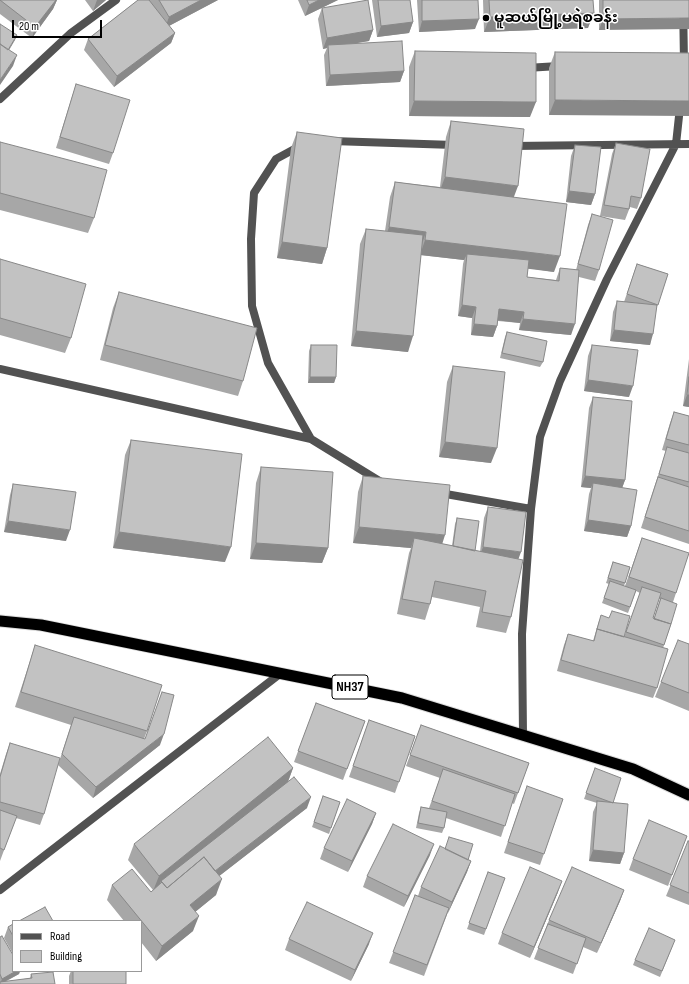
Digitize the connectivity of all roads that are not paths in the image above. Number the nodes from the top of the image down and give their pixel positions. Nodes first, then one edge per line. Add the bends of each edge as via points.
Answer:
1 (116, 0) edge
2 (683, 0) edge
3 (683, 64) edge
4 (565, 66) edge
5 (518, 68) edge
6 (0, 99) edge
7 (681, 99) edge
8 (323, 140) edge
9 (309, 143) edge
10 (676, 144) junction
11 (689, 144) edge
12 (464, 146) edge
13 (503, 146) edge
14 (0, 369) edge
15 (311, 439) junction
16 (392, 485) edge
17 (431, 492) edge
18 (531, 509) junction
19 (0, 621) edge
20 (281, 673) junction
21 (523, 735) junction
22 (689, 795) edge
23 (0, 890) edge

1 - 6 street via 71,33
2 - 3 street
4 - 5 street
7 - 10 street
8 - 12 street
9 - 15 street via 276,160 254,193 251,239 252,306 268,362
10 - 11 street
10 - 13 street
10 - 18 street via 606,279 560,381 540,436
14 - 15 street
15 - 16 street via 384,484
17 - 18 street
18 - 21 street via 522,634
19 - 20 highway, NH37 via 41,625
20 - 21 highway, NH37 via 402,698
20 - 23 street
21 - 22 highway, NH37 via 633,769

